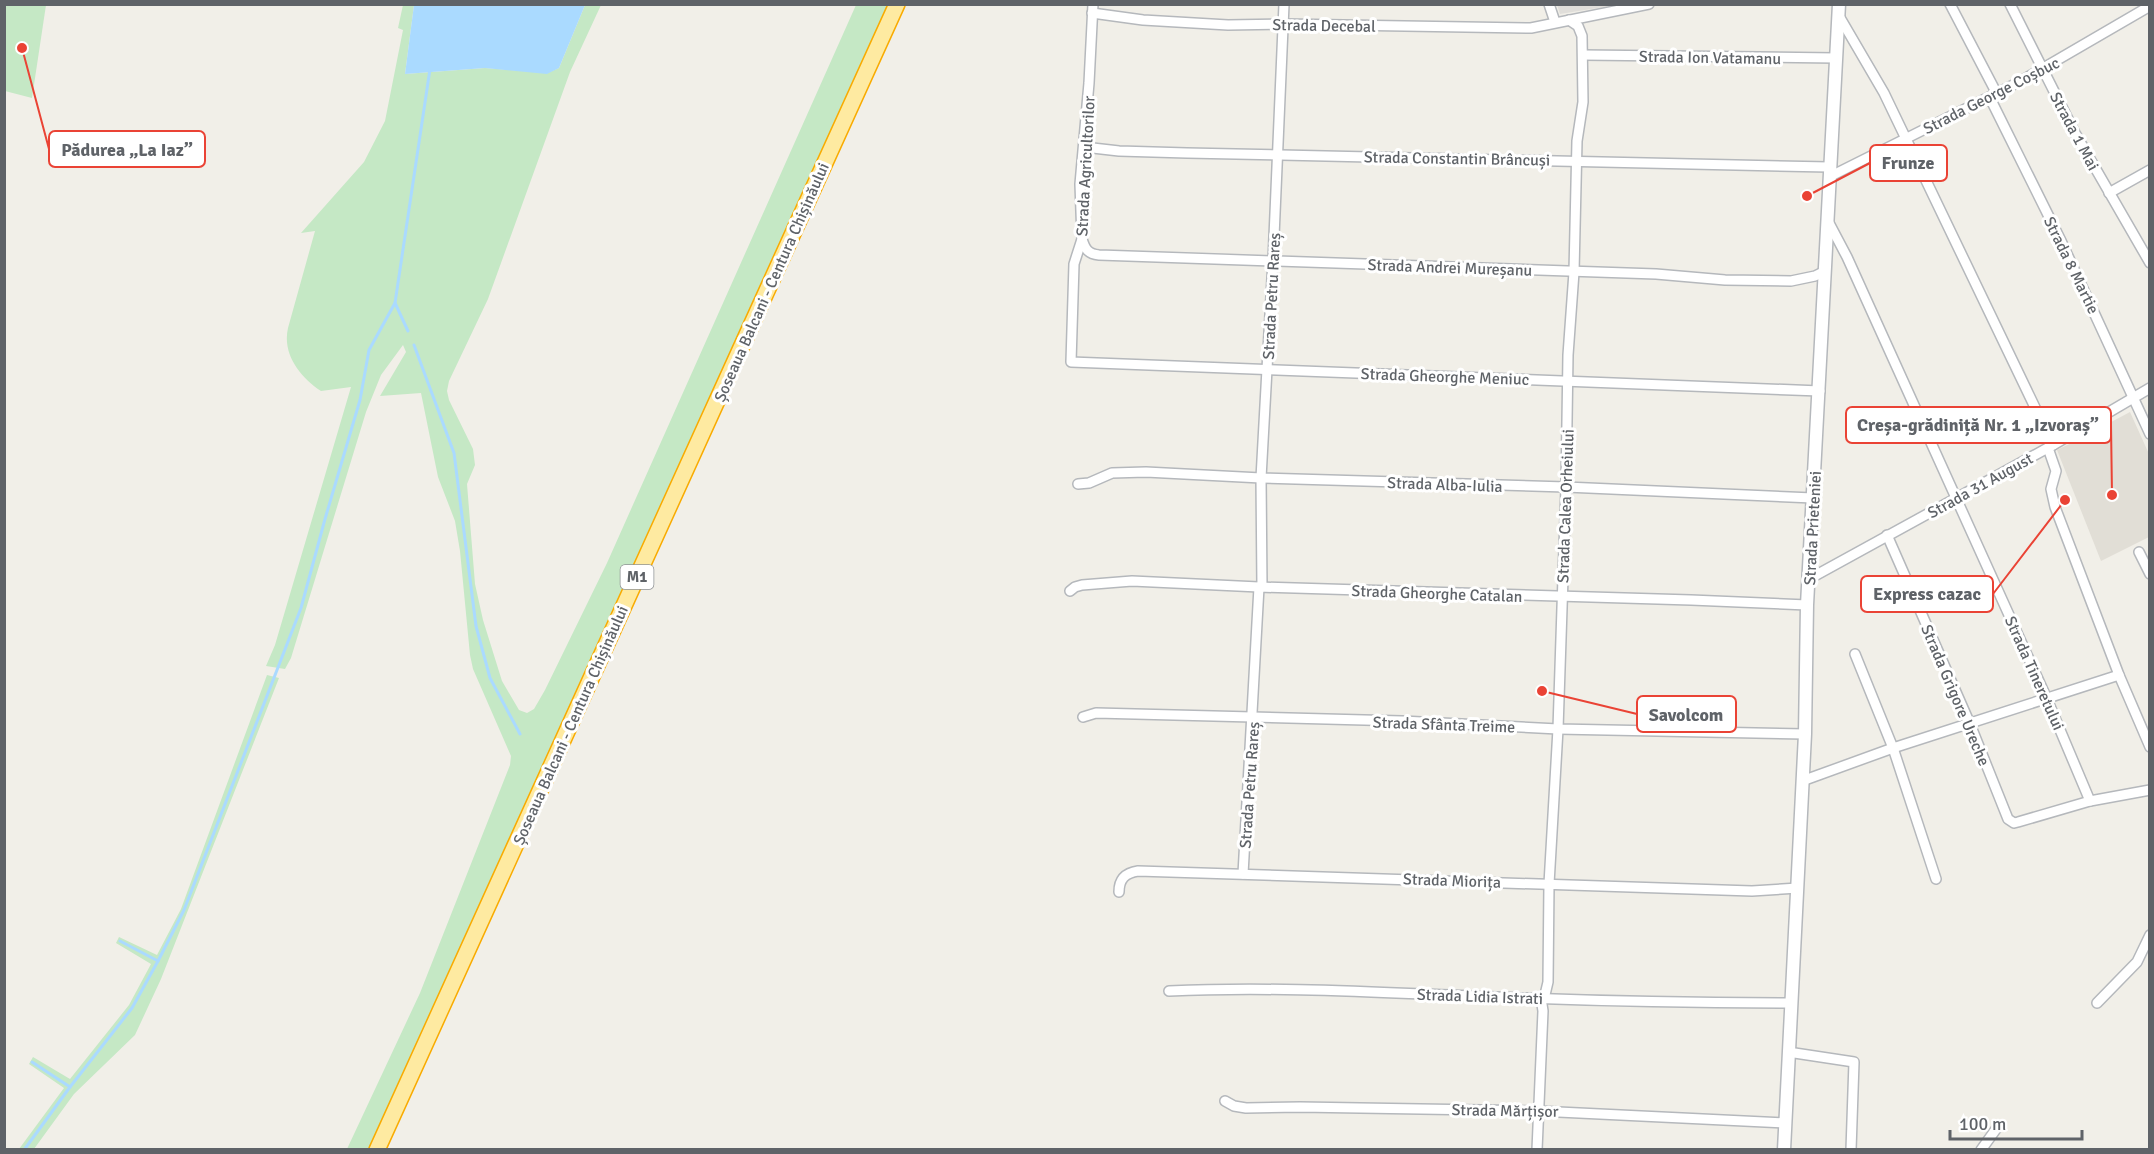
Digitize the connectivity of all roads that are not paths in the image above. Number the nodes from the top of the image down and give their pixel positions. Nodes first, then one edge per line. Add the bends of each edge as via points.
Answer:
1 (897, 4) edge
2 (1284, 4) edge
3 (1549, 4) edge
4 (1649, 4) edge
5 (1950, 4) edge
6 (2010, 4) edge
7 (2150, 6) edge
8 (1092, 9) edge
9 (1839, 10) edge
10 (1569, 20) junction
11 (1555, 22) junction
12 (1283, 24) junction
13 (1584, 55) junction
14 (1836, 58) junction
15 (2042, 70) junction
16 (1993, 96) junction
17 (1906, 138) junction
18 (1084, 147) junction
19 (1276, 155) junction
20 (1577, 161) junction
21 (2150, 170) edge
22 (1829, 172) junction
23 (2109, 193) junction
24 (1827, 219) junction
25 (1082, 239) junction
26 (1273, 260) junction
27 (2150, 263) edge
28 (1825, 270) junction
29 (1574, 272) junction
30 (1071, 362) joint
31 (1268, 369) junction
32 (1568, 381) junction
33 (2150, 388) edge
34 (1820, 391) junction
35 (2134, 397) junction
36 (2150, 434) edge
37 (2050, 446) junction
38 (1261, 478) junction
39 (1078, 484) dead end
40 (1566, 487) junction
41 (1813, 498) junction
42 (1955, 498) junction
43 (1887, 535) junction
44 (2139, 552) dead end
45 (2150, 574) edge
46 (1809, 579) junction
47 (1261, 587) junction
48 (1070, 591) dead end
49 (1562, 597) junction
50 (1807, 605) junction
51 (1855, 654) dead end
52 (2119, 675) junction
53 (2047, 699) junction
54 (1083, 717) dead end
55 (1253, 718) junction
56 (1970, 724) junction
57 (1558, 729) junction
58 (1805, 734) junction
59 (2150, 747) edge
60 (1893, 748) junction
61 (1803, 780) junction
62 (2150, 790) edge
63 (2090, 801) junction
64 (1243, 874) junction
65 (1936, 879) dead end
66 (1549, 884) junction
67 (1798, 888) junction
68 (1119, 892) dead end
69 (2150, 935) edge
70 (1169, 991) dead end
71 (1542, 999) junction
72 (1791, 1003) junction
73 (2097, 1004) dead end
74 (1788, 1052) junction
75 (1226, 1101) dead end
76 (1538, 1111) junction
77 (1786, 1123) junction
78 (1999, 1125) dead end
79 (377, 1149) edge
80 (1538, 1149) edge
81 (1784, 1149) edge
82 (1851, 1149) edge
83 (1981, 1149) edge

1 - 79 highway, Șoseaua Balcani - Centura Chișinăului / M1
2 - 12 street, Strada Petru Rareș
3 - 11 street
4 - 10 street
5 - 16 street, Strada 8 Martie
6 - 15 street, Strada 1 Mai
7 - 15 street, Strada George Coșbuc
8 - 12 street, Strada Decebal via 1113,17 1204,24
8 - 18 street, Strada Agricultorilor
9 - 14 street, Strada Prieteniei
9 - 17 street
10 - 11 street
10 - 13 street, Strada Calea Orheiului via 1578,26
11 - 12 street, Strada Decebal via 1531,28 1484,29
12 - 19 street, Strada Petru Rareș
13 - 14 street, Strada Ion Vatamanu
13 - 20 street, Strada Calea Orheiului
14 - 22 street, Strada Prieteniei
15 - 16 street, Strada George Coșbuc
15 - 23 street, Strada 1 Mai
16 - 17 street, Strada George Coșbuc
16 - 35 street, Strada 8 Martie
17 - 22 street, Strada George Coșbuc
17 - 37 street
18 - 19 street, Strada Constantin Brâncuși
18 - 25 street, Strada Agricultorilor via 1080,184
19 - 20 street, Strada Constantin Brâncuși
19 - 26 street, Strada Petru Rareș
20 - 22 street, Strada Constantin Brâncuși
20 - 29 street, Strada Calea Orheiului
21 - 23 street
22 - 24 street, Strada Prieteniei
23 - 27 street, Strada 1 Mai
24 - 28 street, Strada Prieteniei
24 - 42 street, Strada Tineretului
25 - 26 street, Strada Andrei Mureșanu via 1092,254
25 - 30 street, Strada Agricultorilor via 1074,264
26 - 29 street, Strada Andrei Mureșanu
26 - 31 street, Strada Petru Rareș
28 - 29 street, Strada Andrei Mureșanu via 1791,281
28 - 34 street, Strada Prieteniei
29 - 32 street, Strada Calea Orheiului
30 - 31 street, Strada Gheorghe Meniuc
31 - 32 street, Strada Gheorghe Meniuc
31 - 38 street, Strada Petru Rareș
32 - 34 street, Strada Gheorghe Meniuc
32 - 40 street, Strada Calea Orheiului
33 - 35 street, Strada 31 August
34 - 41 street, Strada Prieteniei
35 - 36 street, Strada 8 Martie
35 - 37 street, Strada 31 August
37 - 42 street, Strada 31 August
37 - 52 street via 2056,471 2051,489 2055,507
38 - 39 street, Strada Alba-Iulia via 1112,473
38 - 40 street, Strada Alba-Iulia
38 - 47 street, Strada Petru Rareș
40 - 41 street, Strada Alba-Iulia
40 - 49 street, Strada Calea Orheiului
41 - 46 street, Strada Prieteniei
42 - 43 street, Strada 31 August
42 - 53 street, Strada Tineretului
43 - 46 street, Strada 31 August
43 - 56 street, Strada Grigore Ureche
44 - 45 street
46 - 50 street, Strada Prieteniei
47 - 48 street, Strada Gheorghe Catalan via 1132,580 1082,585
47 - 49 street, Strada Gheorghe Catalan
47 - 55 street, Strada Petru Rareș
49 - 50 street, Strada Gheorghe Catalan
49 - 57 street, Strada Calea Orheiului
50 - 58 street, Strada Prieteniei
51 - 60 street
52 - 53 street
52 - 59 street
53 - 56 street
53 - 63 street, Strada Tineretului
54 - 55 street, Strada Sfânta Treime via 1096,713
55 - 57 street, Strada Sfânta Treime
55 - 64 street, Strada Petru Rareș
56 - 60 street
56 - 63 street, Strada Grigore Ureche via 2011,822
57 - 58 street, Strada Sfânta Treime
57 - 66 street, Strada Calea Orheiului
58 - 61 street, Strada Prieteniei
60 - 61 street
60 - 65 street
61 - 67 street, Strada Prieteniei
62 - 63 street
64 - 66 street, Strada Miorița
64 - 68 street, Strada Miorița via 1138,871 1120,880
66 - 67 street, Strada Miorița via 1752,891
66 - 71 street, Strada Calea Orheiului via 1548,982
67 - 72 street, Strada Prieteniei
69 - 73 street via 2137,962
70 - 71 street, Strada Lidia Istrati via 1439,993
71 - 72 street, Strada Lidia Istrati
71 - 76 street, Strada Calea Orheiului
72 - 74 street, Strada Prieteniei
74 - 77 street, Strada Prieteniei
74 - 82 street via 1854,1062
75 - 76 street, Strada Mărțișor via 1246,1108
76 - 77 street, Strada Mărțișor
76 - 80 street, Strada Calea Orheiului
77 - 81 street, Strada Prieteniei
78 - 83 street

